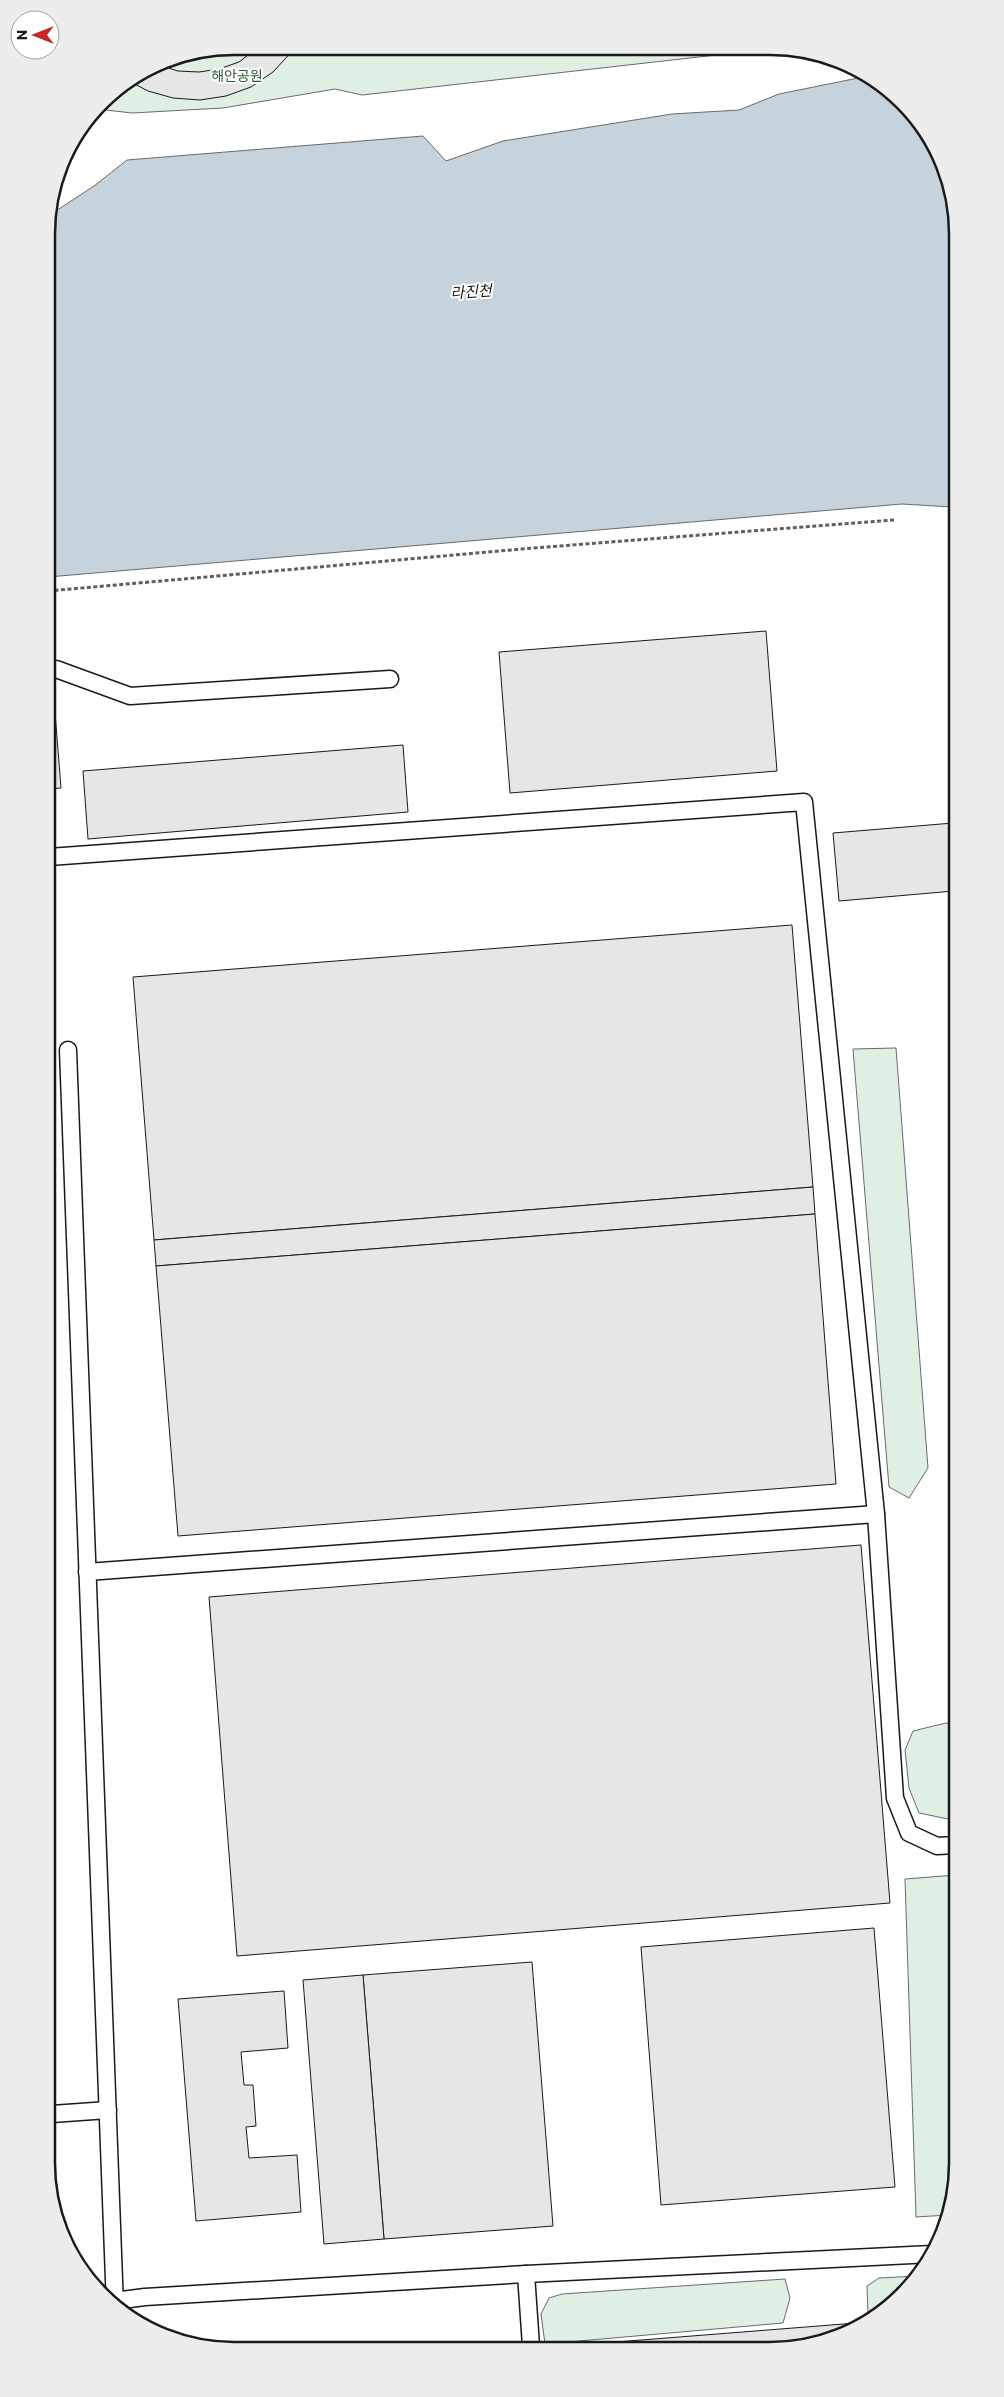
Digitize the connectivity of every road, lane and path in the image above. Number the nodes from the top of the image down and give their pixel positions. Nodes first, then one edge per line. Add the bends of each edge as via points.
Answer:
1 (894, 520) dead end
2 (55, 590) edge
3 (55, 669) edge
4 (390, 679) dead end
5 (55, 856) edge
6 (68, 1050) dead end
7 (876, 1514) junction
8 (87, 1572) junction
9 (949, 1845) edge
10 (108, 2110) junction
11 (55, 2114) edge
12 (924, 2254) edge
13 (526, 2274) junction
14 (115, 2297) edge
15 (122, 2302) edge
16 (531, 2342) edge

1 - 2 path via 524,548
3 - 4 lane via 130,696
5 - 7 lane via 804,802
6 - 8 lane
7 - 8 lane
7 - 9 lane via 895,1798 909,1833 938,1846
8 - 10 lane
10 - 11 lane
10 - 14 lane
12 - 13 lane
13 - 15 lane via 145,2297
13 - 16 lane

